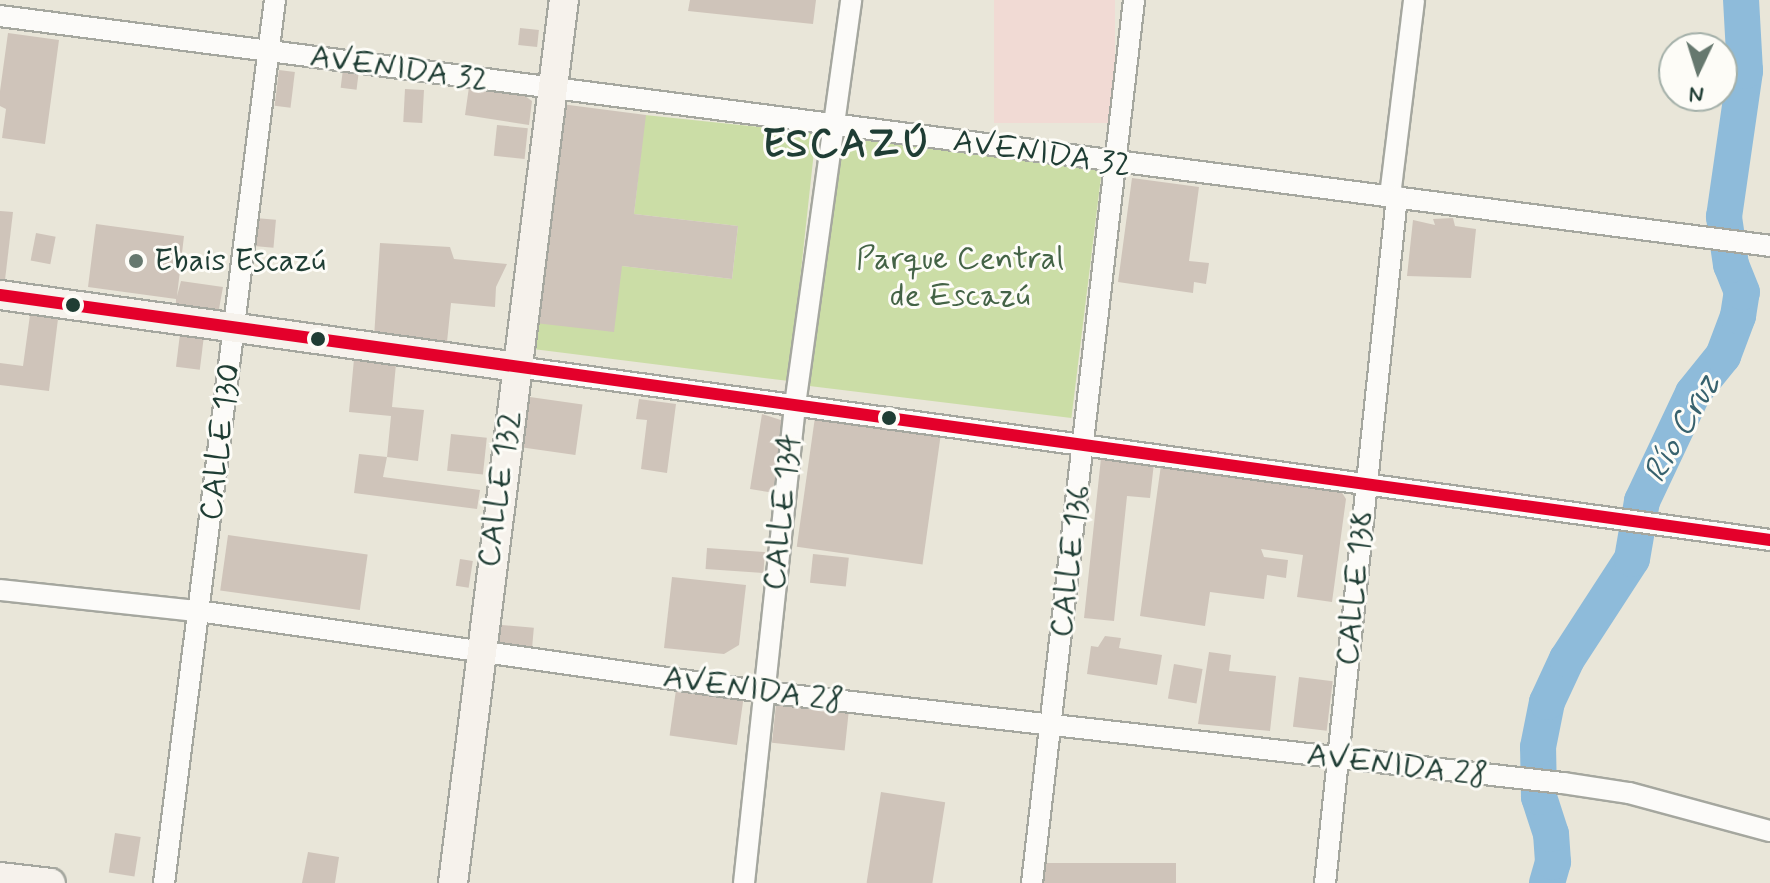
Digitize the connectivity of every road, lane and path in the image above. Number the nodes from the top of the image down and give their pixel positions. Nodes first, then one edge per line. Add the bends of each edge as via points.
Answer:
1 (275, 0) edge
2 (564, 0) edge
3 (851, 0) edge
4 (1134, 0) edge
5 (1414, 0) edge
6 (0, 16) edge
7 (268, 52) junction
8 (554, 90) junction
9 (832, 125) junction
10 (1114, 164) junction
11 (1394, 196) junction
12 (1760, 245) edge
13 (0, 295) edge
14 (235, 329) junction
15 (517, 367) junction
16 (795, 405) junction
17 (1084, 444) junction
18 (1368, 485) junction
19 (1770, 540) edge
20 (0, 590) edge
21 (198, 611) junction
22 (479, 651) junction
23 (764, 692) junction
24 (1051, 727) junction
25 (1337, 757) junction
26 (1770, 831) edge
27 (0, 877) edge
28 (51, 883) edge
29 (164, 883) edge
30 (453, 883) edge
31 (744, 883) edge
32 (1032, 883) edge
33 (1325, 883) edge

1 - 7 street, CALLE 130
2 - 8 main road, CALLE 132
3 - 9 street, CALLE 134
4 - 10 street, CALLE 136
5 - 11 street, CALLE 138
6 - 7 street, AVENIDA 32
7 - 8 street, AVENIDA 32
7 - 14 street, CALLE 130
8 - 9 street, AVENIDA 32
8 - 15 main road, CALLE 132
9 - 10 street, AVENIDA 32
9 - 16 street, CALLE 134
10 - 11 street, AVENIDA 32
10 - 17 street, CALLE 136
11 - 12 street, AVENIDA 32
11 - 18 street, CALLE 138
13 - 14 main road
14 - 15 main road
14 - 21 street, CALLE 130
15 - 16 street
15 - 22 main road, CALLE 132
16 - 17 street
16 - 23 street, CALLE 134
17 - 18 street
17 - 24 street, CALLE 136
18 - 19 street
18 - 25 street, CALLE 138
20 - 21 street, AVENIDA 28
21 - 22 street, AVENIDA 28
21 - 29 street, CALLE 130
22 - 23 street, AVENIDA 28
22 - 30 main road, CALLE 132
23 - 24 street, AVENIDA 28
23 - 31 street, CALLE 134
24 - 25 street, AVENIDA 28
24 - 32 street, CALLE 136
25 - 26 street, AVENIDA 28 via 1629,793
25 - 33 street, CALLE 138
27 - 28 main road

